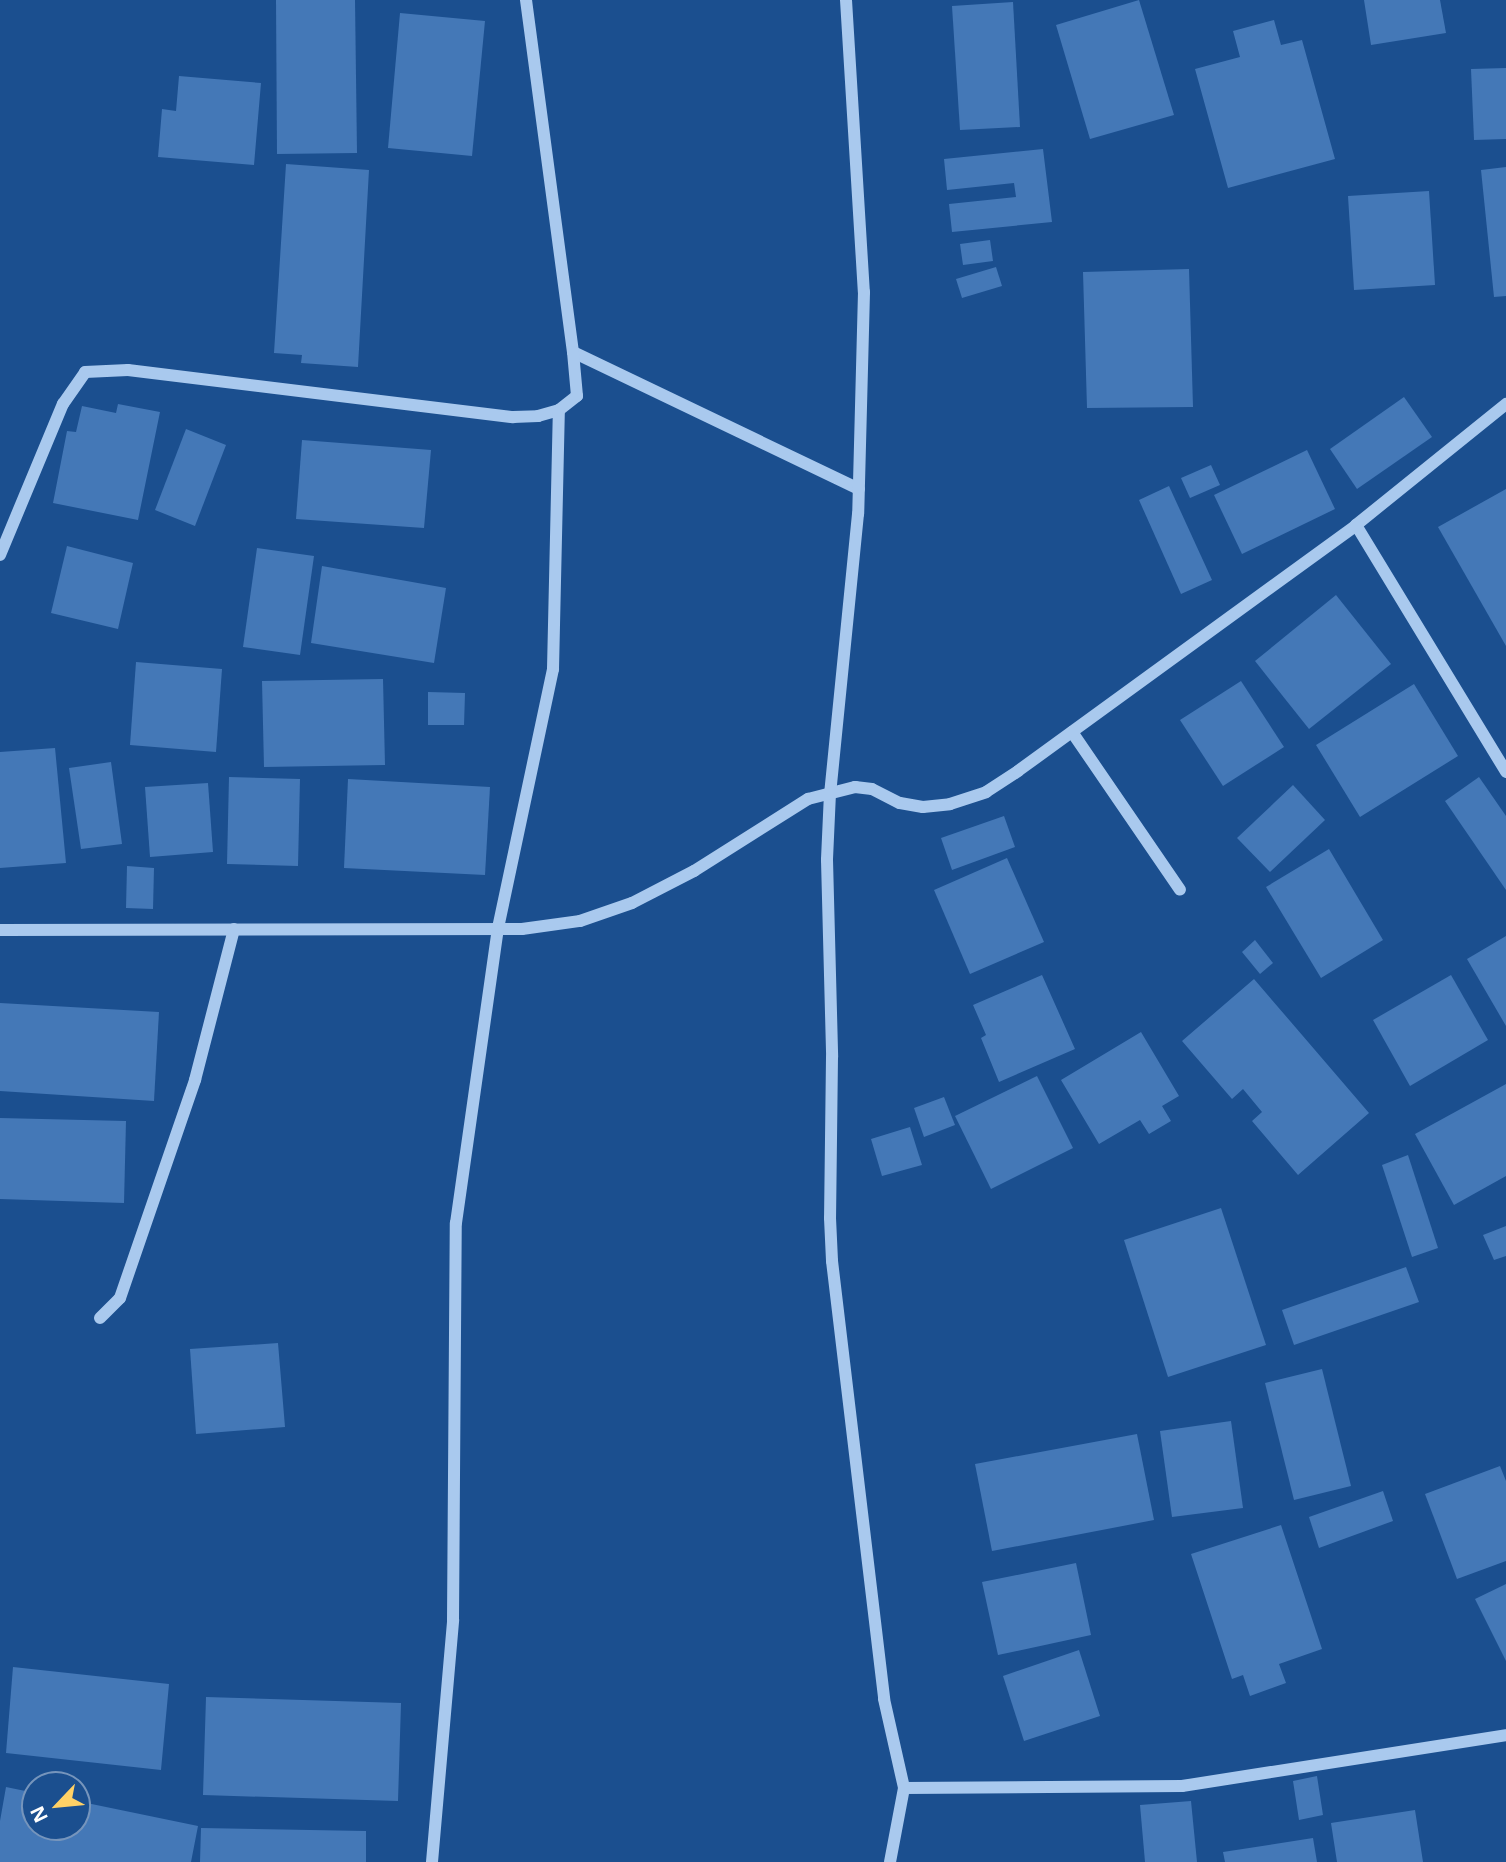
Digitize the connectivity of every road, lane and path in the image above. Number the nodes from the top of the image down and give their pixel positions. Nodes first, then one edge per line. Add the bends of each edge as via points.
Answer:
1 (526, 0) edge
2 (846, 0) edge
3 (573, 352) junction
4 (1506, 404) edge
5 (559, 410) junction
6 (859, 489) junction
7 (1356, 525) junction
8 (0, 555) edge
9 (1072, 733) junction
10 (1506, 772) edge
11 (830, 793) junction
12 (1180, 890) dead end
13 (498, 928) junction
14 (234, 929) junction
15 (0, 930) edge
16 (100, 1318) dead end
17 (1506, 1735) edge
18 (904, 1788) junction
19 (432, 1862) edge
20 (890, 1862) edge

1 - 3 street
2 - 6 street via 864,292
3 - 5 street via 577,396
3 - 6 street
4 - 7 street
5 - 8 street via 513,417 128,370 85,372 63,404
5 - 13 street via 553,669
6 - 11 street
7 - 9 street
7 - 10 street
9 - 11 street via 986,792 950,804 923,807 900,803 872,789 855,787
9 - 12 street
11 - 13 street via 808,799 694,871 632,903 580,921
11 - 18 street via 832,1261 884,1699
13 - 14 street
13 - 19 street via 456,1223 453,1620
14 - 15 street
14 - 16 street via 195,1080 147,1221 120,1298
17 - 18 street via 1182,1786
18 - 20 street

